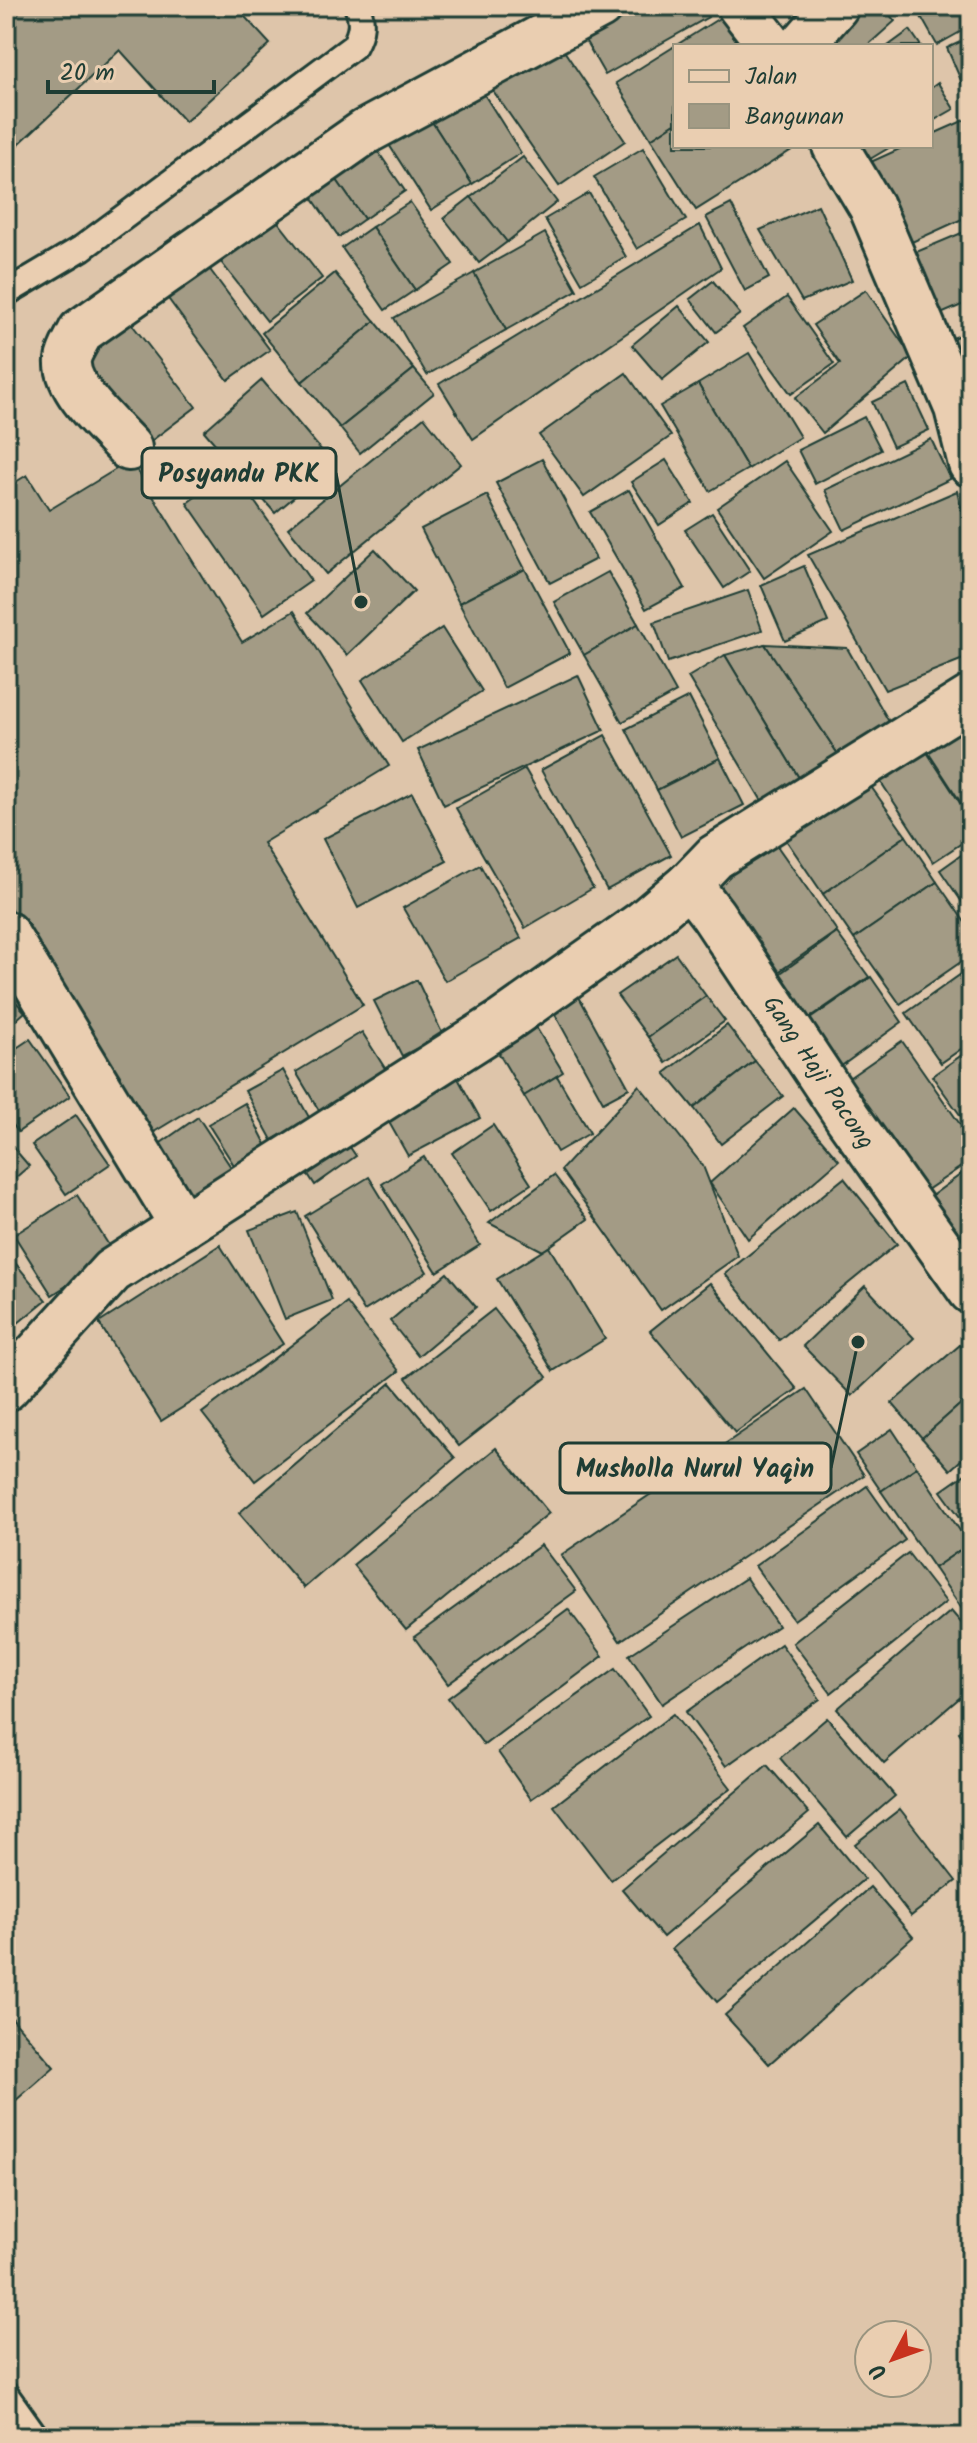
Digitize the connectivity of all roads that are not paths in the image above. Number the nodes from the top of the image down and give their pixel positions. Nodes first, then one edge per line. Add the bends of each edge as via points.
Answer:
1 (357, 6) edge
2 (600, 6) edge
3 (740, 6) edge
4 (836, 6) edge
5 (769, 44) edge
6 (803, 44) edge
7 (836, 148) edge
8 (6, 293) edge
9 (129, 448) dead end
10 (971, 464) edge
11 (971, 698) edge
12 (702, 870) junction
13 (6, 934) edge
14 (183, 1226) junction
15 (971, 1291) edge
16 (6, 1388) edge
17 (6, 2395) edge
18 (36, 2437) edge

1 - 8 lane via 360,34 354,46 82,248
2 - 9 street via 365,132 81,331 68,358 69,373 81,395
3 - 5 street
4 - 6 street
7 - 10 street via 877,220 957,408
11 - 12 street
12 - 14 street via 643,923 504,1021
12 - 15 street, Gang Haji Pacong via 713,915
13 - 14 street
14 - 16 street via 112,1271
17 - 18 lane

